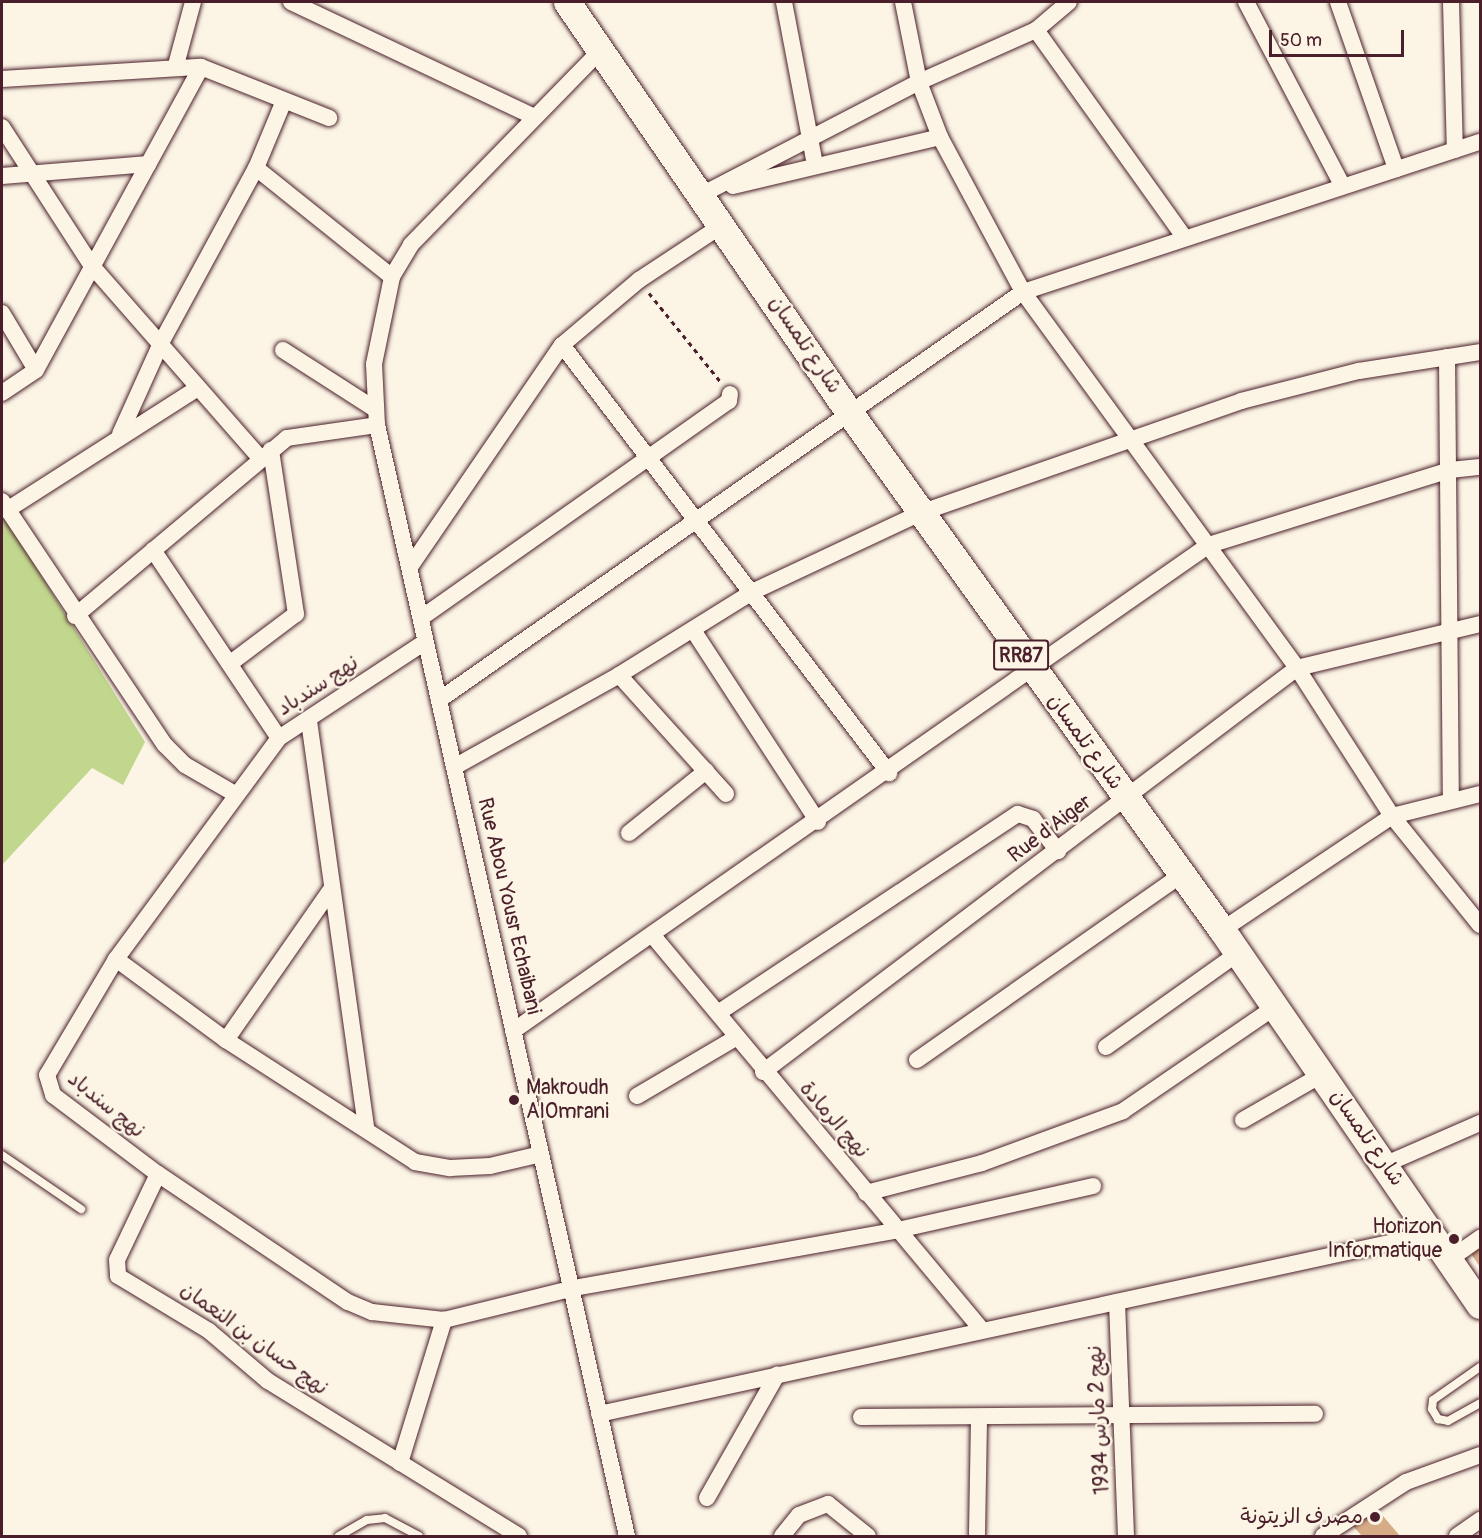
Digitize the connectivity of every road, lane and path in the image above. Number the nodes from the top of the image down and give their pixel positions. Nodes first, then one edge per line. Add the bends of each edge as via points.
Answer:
1 (193, 2) edge
2 (291, 2) edge
3 (567, 2) edge
4 (784, 2) edge
5 (903, 2) edge
6 (1069, 2) edge
7 (1246, 2) edge
8 (1338, 2) edge
9 (1451, 2) edge
10 (1036, 30) junction
11 (600, 51) junction
12 (176, 65) junction
13 (201, 67) junction
14 (2, 79) edge
15 (919, 82) junction
16 (283, 103) junction
17 (532, 116) junction
18 (329, 118) dead end
19 (2, 128) edge
20 (940, 137) junction
21 (808, 140) junction
22 (1480, 142) edge
23 (1455, 150) junction
24 (148, 164) junction
25 (815, 165) junction
26 (256, 168) junction
27 (1396, 169) junction
28 (31, 174) junction
29 (2, 176) edge
30 (1342, 185) junction
31 (703, 194) junction
32 (724, 224) junction
33 (1184, 237) junction
34 (92, 266) junction
35 (392, 277) junction
36 (639, 280) junction
37 (1023, 292) junction
38 (2, 313) edge
39 (162, 342) junction
40 (562, 345) junction
41 (284, 350) dead end
42 (1480, 352) edge
43 (1447, 357) junction
44 (36, 370) junction
45 (198, 388) junction
46 (2, 393) edge
47 (730, 394) joint
48 (849, 412) junction
49 (376, 417) junction
50 (120, 434) junction
51 (1134, 438) junction
52 (265, 453) junction
53 (650, 459) junction
54 (1480, 467) edge
55 (1450, 470) junction
56 (4, 506) edge
57 (923, 512) junction
58 (696, 523) junction
59 (1209, 545) junction
60 (153, 550) junction
61 (412, 564) junction
62 (754, 591) junction
63 (75, 616) junction
64 (421, 618) junction
65 (1480, 624) edge
66 (1450, 628) junction
67 (693, 630) junction
68 (425, 642) junction
69 (232, 662) junction
70 (1297, 668) junction
71 (1032, 670) junction
72 (619, 675) junction
73 (439, 700) junction
74 (309, 721) junction
75 (279, 738) junction
76 (454, 767) junction
77 (705, 771) junction
78 (889, 773) junction
79 (235, 794) junction
80 (726, 794) dead end
81 (1480, 794) edge
82 (1451, 797) junction
83 (1127, 800) junction
84 (1392, 816) junction
85 (818, 822) junction
86 (629, 833) dead end
87 (1058, 851) junction
88 (1181, 875) junction
89 (330, 891) junction
90 (1480, 925) edge
91 (1222, 930) junction
92 (654, 937) junction
93 (1238, 954) junction
94 (116, 959) junction
95 (1275, 1007) junction
96 (718, 1013) junction
97 (513, 1030) junction
98 (737, 1037) junction
99 (226, 1040) junction
100 (1106, 1047) dead end
101 (916, 1060) dead end
102 (763, 1072) junction
103 (1323, 1074) junction
104 (637, 1096) dead end
105 (1243, 1120) dead end
106 (1480, 1123) edge
107 (366, 1129) junction
108 (541, 1154) junction
109 (2, 1155) edge
110 (1386, 1164) junction
111 (158, 1174) junction
112 (1093, 1186) dead end
113 (866, 1193) junction
114 (81, 1209) dead end
115 (898, 1230) junction
116 (1431, 1234) junction
117 (1480, 1238) edge
118 (1450, 1260) junction
119 (574, 1288) junction
120 (1117, 1302) junction
121 (1480, 1305) edge
122 (444, 1320) junction
123 (982, 1330) junction
124 (1480, 1367) edge
125 (777, 1375) junction
126 (1480, 1403) edge
127 (599, 1414) junction
128 (1315, 1414) dead end
129 (861, 1417) dead end
130 (979, 1417) junction
131 (1120, 1418) junction
132 (1480, 1455) edge
133 (400, 1463) junction
134 (707, 1498) dead end
135 (1480, 1520) edge
136 (977, 1534) dead end
137 (339, 1536) edge
138 (419, 1536) edge
139 (519, 1536) edge
140 (627, 1536) edge
141 (782, 1536) edge
142 (868, 1536) edge
143 (1126, 1536) edge
144 (1323, 1536) edge
145 (1457, 1536) edge

1 - 12 street
2 - 17 street
3 - 11 main road, شارع تلمسان / RR87
4 - 21 street
5 - 15 street
6 - 10 street
7 - 30 street
8 - 27 street
9 - 23 street
10 - 15 street
10 - 33 street
11 - 17 street, Rue Abou Yousr Echaibani
11 - 31 main road, شارع تلمسان / RR87
12 - 13 street
12 - 14 street
13 - 16 street
13 - 24 street
15 - 20 street
15 - 21 street
16 - 18 street
16 - 26 street
17 - 35 street, Rue Abou Yousr Echaibani via 411,245
19 - 28 street
20 - 25 street
20 - 37 street
21 - 25 street
21 - 31 street
22 - 23 street
23 - 27 street
24 - 28 street
24 - 34 street
25 - 31 street
26 - 35 street
26 - 39 street
27 - 30 street
28 - 29 street
28 - 34 street
30 - 33 street
31 - 32 main road, شارع تلمسان / RR87
32 - 36 street
32 - 48 main road, شارع تلمسان / RR87
33 - 37 street
34 - 39 street
34 - 44 street
35 - 49 street, Rue Abou Yousr Echaibani via 376,332
36 - 40 street
36 - 47 path
37 - 48 street
37 - 51 street
38 - 44 street
39 - 45 street
39 - 50 street
40 - 53 street
40 - 61 street
41 - 49 street
42 - 43 street
43 - 51 street via 1359,371 1241,401
43 - 55 street
44 - 46 street
45 - 50 street
45 - 52 street
47 - 53 street via 729,401
48 - 57 main road, شارع تلمسان / RR87
48 - 58 street
49 - 52 street via 301,433
49 - 61 street, Rue Abou Yousr Echaibani
50 - 56 street
51 - 57 street
51 - 59 street
52 - 60 street
52 - 69 street via 296,614
53 - 58 street
53 - 64 street
54 - 55 street
55 - 59 street
55 - 66 street
56 - 63 street
57 - 62 street
57 - 71 main road, شارع تلمسان / RR87
58 - 62 street
58 - 73 street
59 - 70 street
59 - 71 street
60 - 63 street
60 - 69 street
61 - 64 street, Rue Abou Yousr Echaibani
62 - 67 street
62 - 78 street
63 - 79 street via 165,745 185,765
64 - 68 street, Rue Abou Yousr Echaibani
65 - 66 street, Rue d'Aiger
66 - 70 street, Rue d'Aiger
66 - 82 street
67 - 72 street
67 - 85 street
68 - 73 street, Rue Abou Yousr Echaibani
68 - 74 street, نهج سندباد
69 - 75 street
70 - 83 street, Rue d'Aiger
70 - 84 street
71 - 78 street
71 - 83 main road, شارع تلمسان / RR87
72 - 76 street
72 - 77 street
73 - 76 street, Rue Abou Yousr Echaibani
74 - 75 street, نهج سندباد
74 - 89 street
75 - 79 street, نهج سندباد
76 - 97 street, Rue Abou Yousr Echaibani
77 - 80 street
77 - 86 street
78 - 85 street
79 - 94 street, نهج سندباد
81 - 82 street
82 - 84 street
83 - 87 street, Rue d'Aiger
83 - 88 main road, شارع تلمسان / RR87
84 - 90 street
84 - 91 street
85 - 92 street
87 - 96 street via 1033,819 1018,814
87 - 102 street, Rue d'Aiger
88 - 91 main road, شارع تلمسان / RR87
88 - 101 street
89 - 99 street
89 - 107 street
91 - 93 main road, شارع تلمسان / RR87
92 - 96 street, نهج الرمادة
92 - 97 street
93 - 95 main road, شارع تلمسان / RR87
93 - 100 street
94 - 99 street
94 - 111 street, نهج سندباد via 46,1082 53,1095
95 - 103 main road, شارع تلمسان / RR87
95 - 113 street via 1123,1111 982,1163
96 - 98 street, نهج الرمادة
97 - 108 street, Rue Abou Yousr Echaibani
98 - 102 street, نهج الرمادة
98 - 104 street
99 - 107 street
102 - 113 street, نهج الرمادة
103 - 105 street
103 - 110 main road, شارع تلمسان / RR87
106 - 110 street
107 - 108 street via 415,1162 450,1168
108 - 119 street, Rue Abou Yousr Echaibani
109 - 114 lane
110 - 116 main road, شارع تلمسان / RR87
111 - 122 street, نهج سندباد via 348,1302 372,1312
111 - 133 street, نهج حسان بن النعمان via 117,1260 118,1275 208,1331 268,1381
112 - 115 street, نهج سندباد
113 - 115 street, نهج الرمادة
115 - 119 street, نهج سندباد
115 - 123 street, نهج الرمادة
116 - 118 main road, شارع تلمسان / RR87
116 - 120 street
117 - 118 street
118 - 121 main road, شارع تلمسان / RR87
119 - 122 street, نهج سندباد
119 - 127 street, Rue Abou Yousr Echaibani
120 - 123 street
120 - 131 street, نهج 2 مارس 1934
122 - 133 street
123 - 125 street
124 - 126 lane via 1433,1400 1432,1409 1438,1419 1448,1421
125 - 127 street
125 - 134 street
127 - 140 street
128 - 131 street
129 - 130 street
130 - 131 street
130 - 136 street
131 - 143 street, نهج 2 مارس 1934
132 - 144 street via 1406,1482
133 - 139 street, نهج حسان بن النعمان
135 - 145 street
137 - 138 lane via 367,1520 385,1518
141 - 142 street via 800,1515 828,1504

